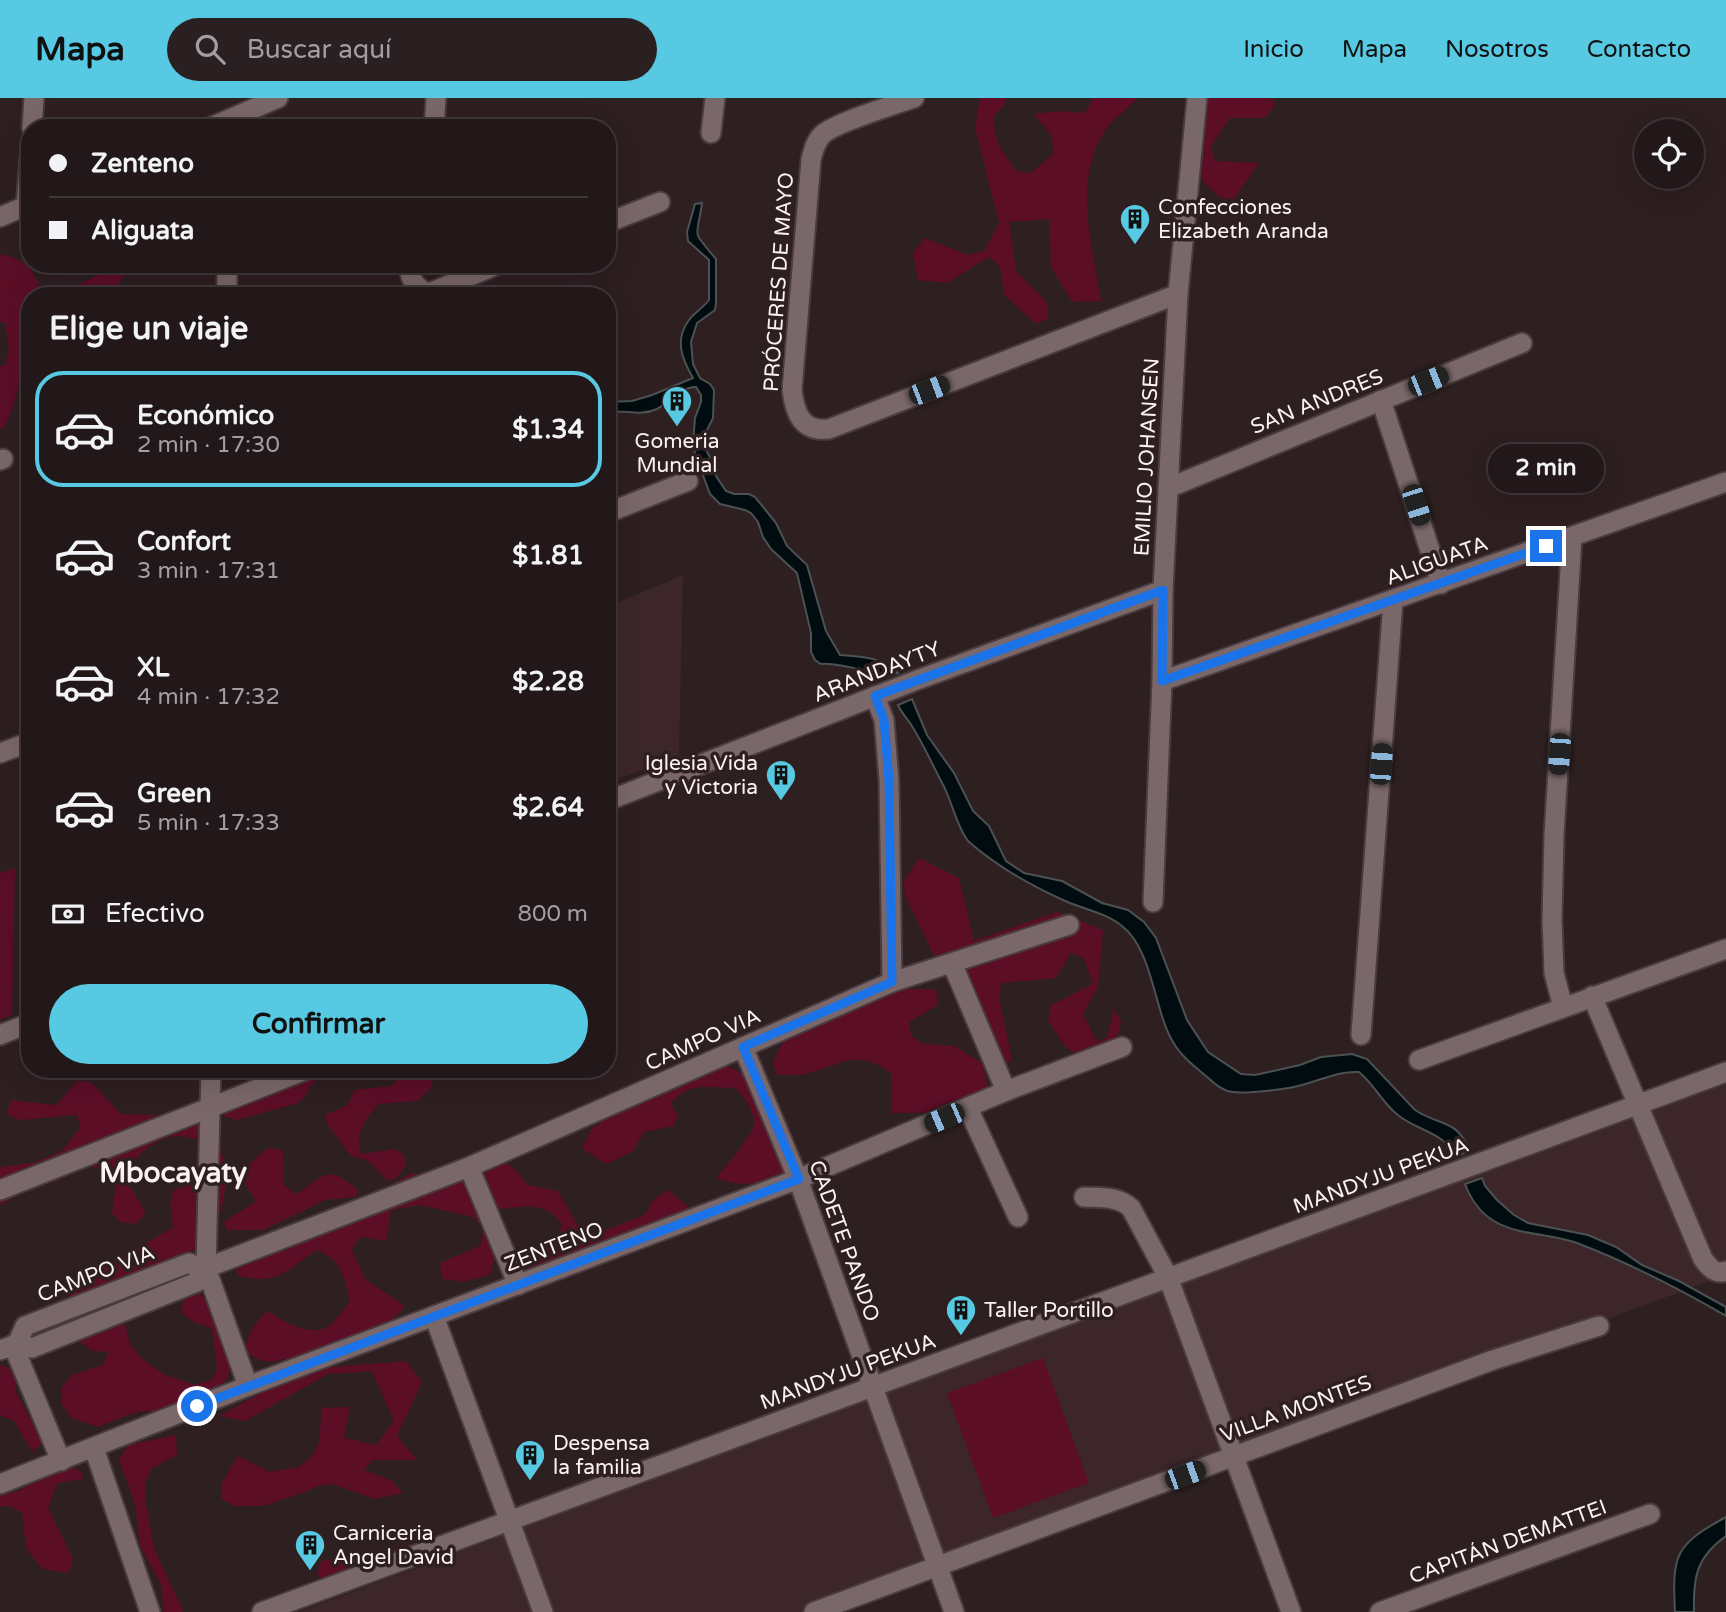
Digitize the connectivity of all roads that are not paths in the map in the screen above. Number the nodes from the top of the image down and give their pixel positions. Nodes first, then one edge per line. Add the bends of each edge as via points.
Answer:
1 (34, 98) edge
2 (229, 98) edge
3 (278, 98) edge
4 (436, 98) edge
5 (715, 98) edge
6 (914, 98) edge
7 (1197, 98) edge
8 (33, 119) edge
9 (228, 119) edge
10 (238, 119) edge
11 (435, 119) edge
12 (711, 133) dead end
13 (660, 202) dead end
14 (21, 208) edge
15 (0, 217) edge
16 (616, 219) edge
17 (477, 273) edge
18 (444, 287) edge
19 (1178, 294) junction
20 (1522, 343) dead end
21 (1381, 400) junction
22 (688, 481) dead end
23 (1726, 482) edge
24 (1168, 488) junction
25 (616, 509) edge
26 (1572, 537) junction
27 (1441, 584) junction
28 (1163, 590) junction
29 (1393, 601) junction
30 (1162, 681) junction
31 (879, 695) junction
32 (21, 745) edge
33 (0, 753) edge
34 (616, 797) edge
35 (1153, 902) dead end
36 (1069, 925) dead end
37 (1726, 948) edge
38 (952, 963) junction
39 (892, 982) junction
40 (1592, 996) junction
41 (1563, 1007) junction
42 (21, 1027) edge
43 (0, 1035) edge
44 (1361, 1035) dead end
45 (743, 1047) junction
46 (1122, 1047) dead end
47 (1419, 1060) dead end
48 (1726, 1072) edge
49 (211, 1078) edge
50 (285, 1078) edge
51 (1006, 1091) junction
52 (1636, 1105) junction
53 (210, 1107) junction
54 (968, 1108) junction
55 (469, 1167) junction
56 (799, 1179) junction
57 (0, 1190) edge
58 (1084, 1197) dead end
59 (1018, 1217) dead end
60 (204, 1268) junction
61 (1726, 1272) edge
62 (1168, 1277) junction
63 (518, 1285) junction
64 (434, 1316) junction
65 (1599, 1326) dead end
66 (10, 1347) edge
67 (248, 1386) junction
68 (873, 1387) junction
69 (94, 1448) junction
70 (1234, 1456) junction
71 (61, 1461) junction
72 (0, 1484) edge
73 (1650, 1514) dead end
74 (509, 1521) junction
75 (937, 1566) junction
76 (150, 1612) edge
77 (262, 1612) edge
78 (543, 1612) edge
79 (814, 1612) edge
80 (954, 1612) edge
81 (1291, 1612) edge
82 (1380, 1612) edge

1 - 8 street
2 - 9 street
3 - 10 street
4 - 11 street
5 - 12 street
6 - 19 street, PRÓCERES DE MAYO via 824,133 811,160 792,390 800,419 810,427 829,429
7 - 19 street, EMILIO JOHANSEN
13 - 16 street
14 - 15 street
17 - 18 street
19 - 24 street, EMILIO JOHANSEN
20 - 21 street, SAN ANDRES
21 - 24 street, SAN ANDRES
21 - 27 street
22 - 25 street
23 - 26 street, ALIGUATA
24 - 28 street, EMILIO JOHANSEN
26 - 27 street, ALIGUATA
26 - 41 street via 1552,920 1554,973
27 - 29 street, ALIGUATA
28 - 30 street, EMILIO JOHANSEN
28 - 31 street, ARANDAYTY
29 - 30 street, ALIGUATA
29 - 44 street
30 - 35 street, EMILIO JOHANSEN
31 - 34 street, ARANDAYTY
31 - 39 street via 889,780
32 - 33 street
36 - 38 street, CAMPO VIA
37 - 40 street
38 - 39 street, CAMPO VIA
38 - 51 street
39 - 45 street, CAMPO VIA
40 - 41 street
40 - 52 street
41 - 47 street
42 - 43 street
45 - 55 street, CAMPO VIA
45 - 56 street, CADETE PANDO
46 - 51 street, ZENTENO
48 - 52 street, MANDYJU PEKUA
49 - 53 street
50 - 53 street
51 - 54 street, ZENTENO
52 - 61 street via 1703,1259 1713,1271
52 - 62 street, MANDYJU PEKUA
53 - 57 street
53 - 60 street
54 - 56 street, ZENTENO
54 - 59 street
55 - 60 street, CAMPO VIA
55 - 63 street
56 - 63 street, ZENTENO
56 - 68 street, CADETE PANDO
58 - 62 street via 1124,1201
60 - 66 street, CAMPO VIA via 189,1263 25,1326
60 - 67 street
62 - 68 street, MANDYJU PEKUA
62 - 70 street
63 - 64 street, ZENTENO
64 - 67 street, ZENTENO
64 - 74 street
65 - 70 street, VILLA MONTES via 1493,1360
66 - 71 street
67 - 69 street, ZENTENO
68 - 74 street, MANDYJU PEKUA
68 - 75 street, CADETE PANDO
69 - 71 street, ZENTENO
69 - 76 street
70 - 75 street, VILLA MONTES
70 - 81 street
71 - 72 street, ZENTENO
73 - 82 street, CAPITÁN DEMATTEI
74 - 77 street, MANDYJU PEKUA
74 - 78 street
75 - 79 street, VILLA MONTES
75 - 80 street, CADETE PANDO

